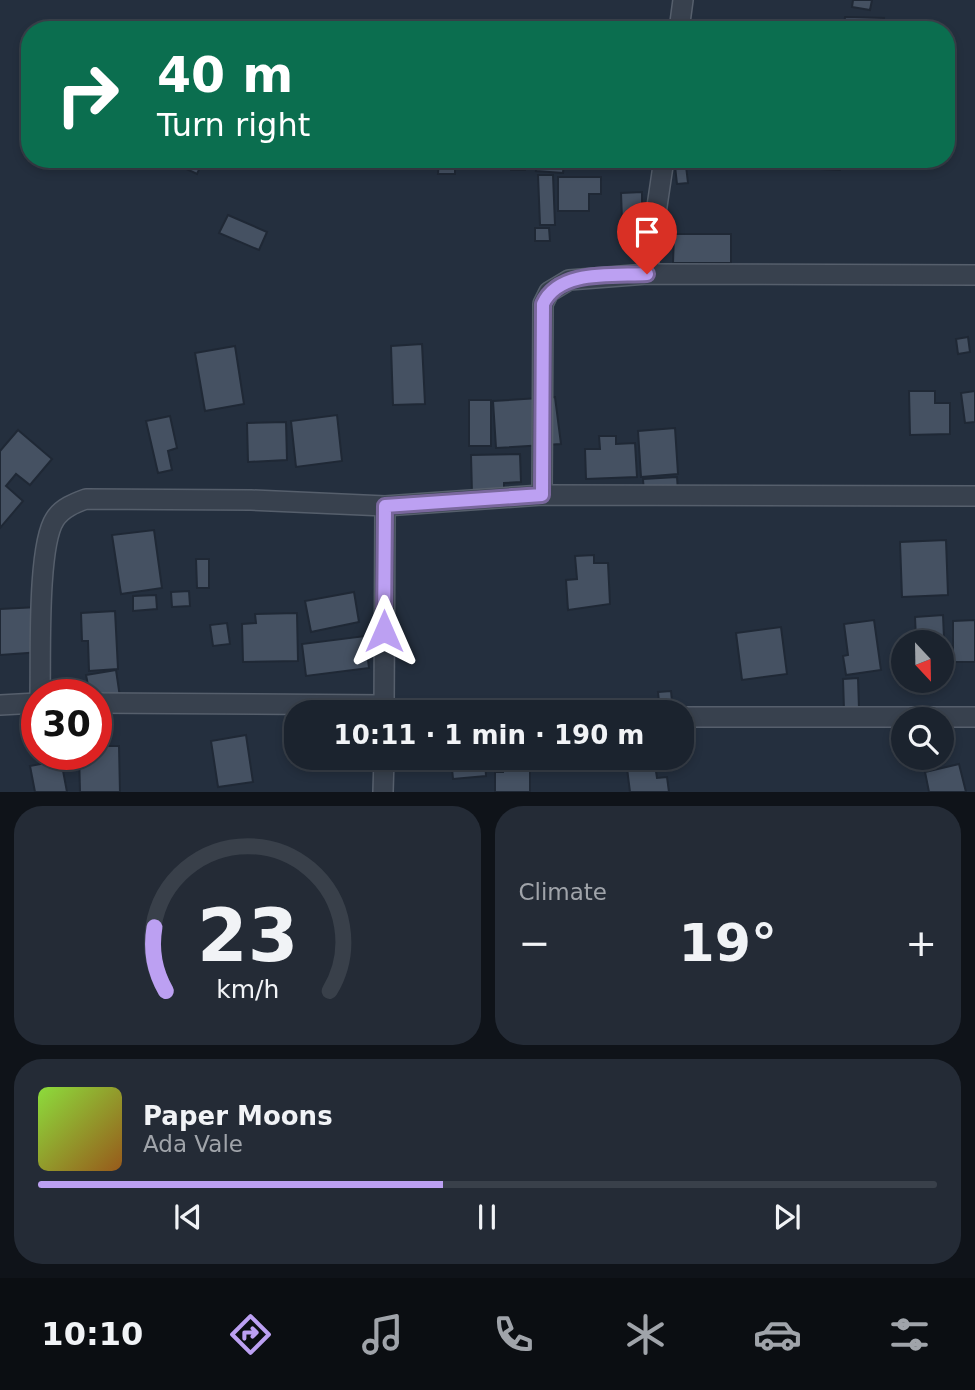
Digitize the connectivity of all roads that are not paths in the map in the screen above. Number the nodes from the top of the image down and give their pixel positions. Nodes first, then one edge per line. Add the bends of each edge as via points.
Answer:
1 (683, 0) edge
2 (680, 21) edge
3 (663, 168) edge
4 (647, 274) junction
5 (975, 275) edge
6 (542, 495) junction
7 (975, 496) edge
8 (385, 506) junction
9 (41, 679) edge
10 (384, 700) edge
11 (112, 703) edge
12 (21, 704) edge
13 (0, 705) edge
14 (284, 707) edge
15 (694, 717) edge
16 (975, 718) edge
17 (384, 770) edge
18 (383, 792) edge

1 - 2 street
3 - 4 street
4 - 5 street
4 - 6 street via 569,280 548,292 543,304
6 - 7 street
6 - 8 street
8 - 9 street via 103,498 70,505 56,516 46,545
8 - 10 street
11 - 14 street
12 - 13 street
15 - 16 street
17 - 18 street

